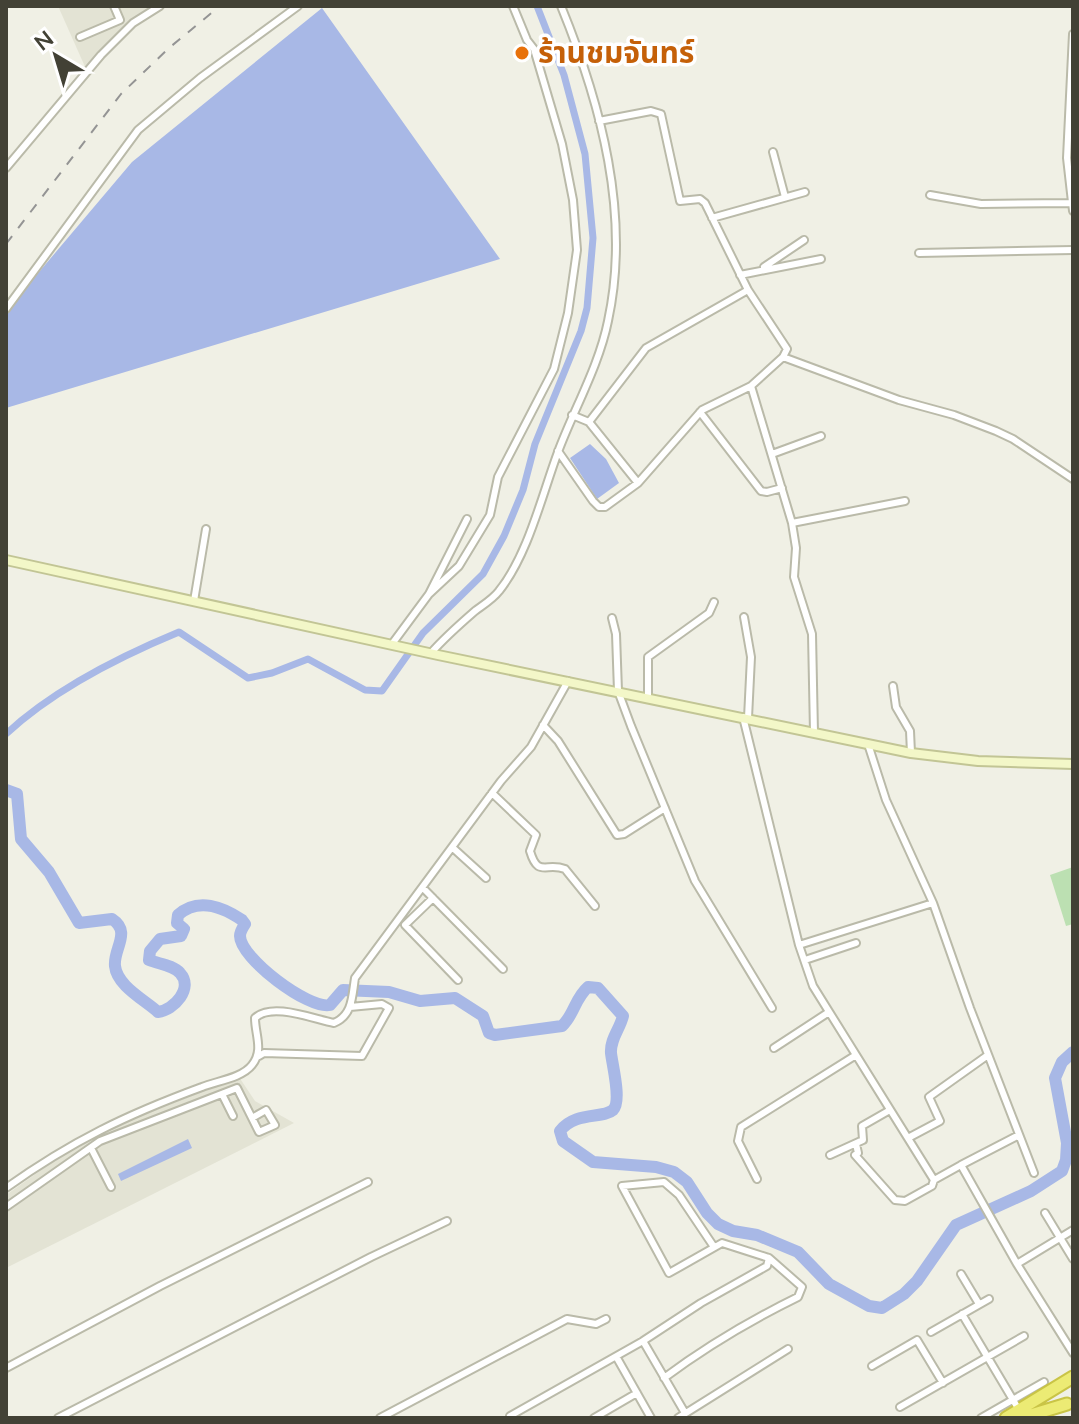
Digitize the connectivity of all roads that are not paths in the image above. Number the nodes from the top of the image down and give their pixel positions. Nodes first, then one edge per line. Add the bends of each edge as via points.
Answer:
1 (114, 6) edge
2 (160, 6) edge
3 (298, 6) edge
4 (513, 6) edge
5 (561, 6) edge
6 (1073, 34) edge
7 (80, 37) dead end
8 (599, 121) junction
9 (773, 152) dead end
10 (6, 168) edge
11 (805, 192) dead end
12 (930, 195) dead end
13 (785, 197) junction
14 (1072, 203) edge
15 (1073, 211) edge
16 (712, 218) junction
17 (804, 240) dead end
18 (1073, 250) edge
19 (919, 253) dead end
20 (821, 259) dead end
21 (761, 269) junction
22 (740, 275) junction
23 (748, 290) junction
24 (6, 309) edge
25 (783, 357) junction
26 (751, 386) junction
27 (700, 412) junction
28 (572, 415) junction
29 (589, 422) junction
30 (821, 436) dead end
31 (558, 451) junction
32 (772, 454) junction
33 (1073, 479) edge
34 (638, 483) junction
35 (782, 488) junction
36 (905, 501) dead end
37 (467, 519) dead end
38 (792, 523) junction
39 (206, 529) dead end
40 (6, 560) edge
41 (429, 594) junction
42 (194, 601) junction
43 (714, 602) dead end
44 (744, 617) dead end
45 (612, 618) dead end
46 (392, 644) junction
47 (431, 653) junction
48 (568, 680) junction
49 (893, 686) dead end
50 (618, 691) junction
51 (648, 697) junction
52 (746, 717) junction
53 (543, 725) junction
54 (814, 733) junction
55 (868, 744) junction
56 (911, 753) junction
57 (1073, 764) edge
58 (492, 793) junction
59 (665, 808) junction
60 (453, 848) junction
61 (486, 878) dead end
62 (423, 888) junction
63 (433, 898) junction
64 (933, 903) junction
65 (595, 906) dead end
66 (845, 930) junction
67 (799, 945) junction
68 (805, 960) junction
69 (503, 969) dead end
70 (458, 980) dead end
71 (351, 1006) junction
72 (772, 1008) dead end
73 (829, 1012) junction
74 (774, 1048) dead end
75 (856, 1055) junction
76 (988, 1055) junction
77 (257, 1057) junction
78 (222, 1094) junction
79 (890, 1110) junction
80 (233, 1116) dead end
81 (252, 1118) dead end
82 (1019, 1135) junction
83 (908, 1138) junction
84 (856, 1144) junction
85 (91, 1148) junction
86 (830, 1155) dead end
87 (961, 1165) junction
88 (1034, 1173) dead end
89 (757, 1179) dead end
90 (934, 1180) junction
91 (368, 1182) dead end
92 (111, 1187) dead end
93 (6, 1188) edge
94 (6, 1207) edge
95 (1045, 1213) dead end
96 (447, 1221) dead end
97 (1073, 1230) edge
98 (1060, 1238) junction
99 (714, 1247) junction
100 (769, 1258) junction
101 (1073, 1259) edge
102 (1017, 1264) junction
103 (961, 1274) dead end
104 (989, 1299) dead end
105 (979, 1304) junction
106 (962, 1314) junction
107 (606, 1319) dead end
108 (931, 1332) dead end
109 (1024, 1336) dead end
110 (643, 1341) junction
111 (788, 1349) dead end
112 (1073, 1353) edge
113 (987, 1357) junction
114 (617, 1358) junction
115 (872, 1366) dead end
116 (6, 1368) edge
117 (1073, 1377) edge
118 (664, 1378) junction
119 (1044, 1382) dead end
120 (943, 1383) junction
121 (637, 1393) junction
122 (1070, 1402) edge
123 (900, 1407) dead end
124 (1018, 1409) edge
125 (685, 1413) junction
126 (510, 1416) edge
127 (58, 1418) edge
128 (380, 1418) edge
129 (594, 1418) edge
130 (651, 1418) edge
131 (678, 1418) edge
132 (981, 1418) edge
133 (1006, 1418) edge
134 (1042, 1418) edge

1 - 7 street via 120,20
2 - 10 street via 133,23 101,55
3 - 24 street via 138,130
4 - 41 street via 534,49 568,168 576,233 574,279 554,369 498,477 490,515 459,566
5 - 8 street
6 - 14 street via 1067,158
8 - 16 street via 651,111 661,114 680,201 702,200
8 - 28 street via 614,195 614,273 606,332
9 - 13 street
11 - 13 street
12 - 14 street via 981,204
13 - 16 street
14 - 15 street
16 - 22 street
17 - 21 street
18 - 19 street
20 - 21 street
21 - 22 street
22 - 23 street
23 - 25 street via 786,344
23 - 29 street via 646,348
25 - 26 street
25 - 33 street via 996,431
26 - 27 street
26 - 32 street
27 - 34 street
27 - 35 street via 761,491
28 - 29 street
28 - 31 street
29 - 34 street
30 - 32 street
31 - 34 street via 599,507
31 - 47 street via 519,557 498,592
32 - 35 street
35 - 38 street
36 - 38 street
37 - 41 street
38 - 54 street via 794,577 812,634
39 - 42 street
40 - 42 street
41 - 46 street
42 - 46 street
43 - 51 street via 709,613 648,657
44 - 52 street via 751,657
45 - 50 street
46 - 47 street
47 - 48 street
48 - 50 street
48 - 53 street
49 - 56 street via 896,707 910,731
50 - 51 street
50 - 59 street
51 - 52 street
52 - 54 street
52 - 67 street
53 - 58 street
53 - 59 street via 617,835
54 - 55 street
55 - 56 street
55 - 64 street via 886,800
56 - 57 street
58 - 60 street
58 - 65 street via 536,835 530,853 538,867 565,869
59 - 72 street via 695,881
60 - 61 street
60 - 62 street
62 - 63 street
62 - 71 street via 354,983
63 - 69 street
63 - 70 street via 405,925
64 - 66 street
64 - 76 street
66 - 67 street
66 - 68 street via 854,944
67 - 68 street
68 - 73 street
71 - 77 street via 334,1023 276,1011 259,1014
71 - 77 street via 389,1008 362,1056
73 - 74 street
73 - 75 street
75 - 79 street
75 - 89 street via 741,1127 738,1141
76 - 82 street
76 - 83 street via 929,1097 940,1121
77 - 93 street via 243,1073 85,1136
78 - 80 street
78 - 81 street via 237,1088
78 - 85 street
79 - 83 street
79 - 84 street via 862,1126 864,1138
82 - 87 street
82 - 88 street
83 - 90 street
84 - 86 street
84 - 90 street via 855,1155 895,1200 905,1201
85 - 92 street
85 - 94 street
87 - 90 street
87 - 102 street
91 - 116 street
95 - 98 street
96 - 127 street
97 - 98 street
98 - 101 street
98 - 102 street
99 - 99 street via 664,1182 622,1186 669,1273
99 - 100 street via 722,1243
100 - 110 street via 767,1266
100 - 118 street via 802,1287 798,1297 704,1348
102 - 112 street
103 - 105 street
104 - 105 street
105 - 106 street
106 - 108 street
106 - 113 street
107 - 128 street via 596,1324 567,1319
109 - 113 street
110 - 114 street
110 - 118 street
111 - 125 street
113 - 120 street
113 - 124 street
114 - 121 street
114 - 126 street
115 - 120 street via 917,1340
117 - 124 highway
118 - 125 street
119 - 124 street
120 - 123 street
121 - 129 street
121 - 130 street
122 - 124 highway
122 - 134 highway
124 - 132 street
124 - 133 highway
125 - 131 street

